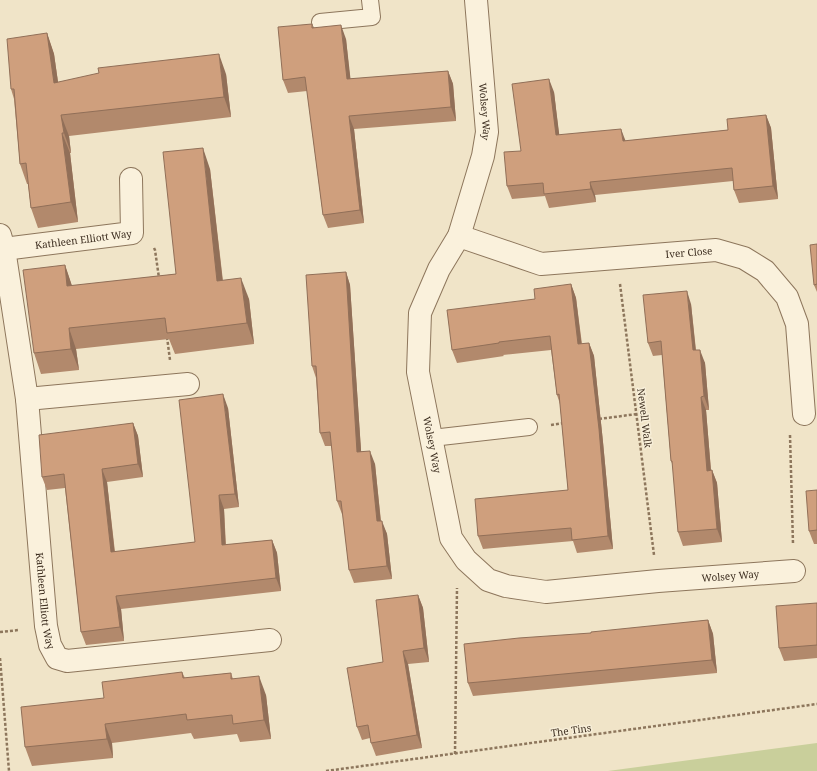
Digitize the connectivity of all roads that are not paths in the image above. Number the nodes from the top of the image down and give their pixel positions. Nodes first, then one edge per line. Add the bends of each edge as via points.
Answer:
1 (370, 0) edge
2 (476, 0) edge
3 (320, 22) dead end
4 (131, 179) dead end
5 (459, 236) junction
6 (2, 242) edge
7 (181, 385) road end
8 (27, 400) junction
9 (804, 414) road end
10 (529, 427) road end
11 (432, 438) junction
12 (794, 571) road end
13 (270, 640) dead end

1 - 3 lane via 372,17
2 - 5 street, Wolsey Way via 487,132 483,156
4 - 6 street, Kathleen Elliott Way via 132,233
5 - 9 street, Iver Close via 541,264 716,250 744,258 765,271 787,296 797,324
5 - 11 street, Wolsey Way via 439,269 420,313 418,372
6 - 8 street, Kathleen Elliott Way
7 - 8 street
8 - 13 street, Kathleen Elliott Way via 46,626 50,645 58,658 67,661
10 - 11 lane
11 - 12 street, Wolsey Way via 452,538 466,560 488,580 506,586 546,592

